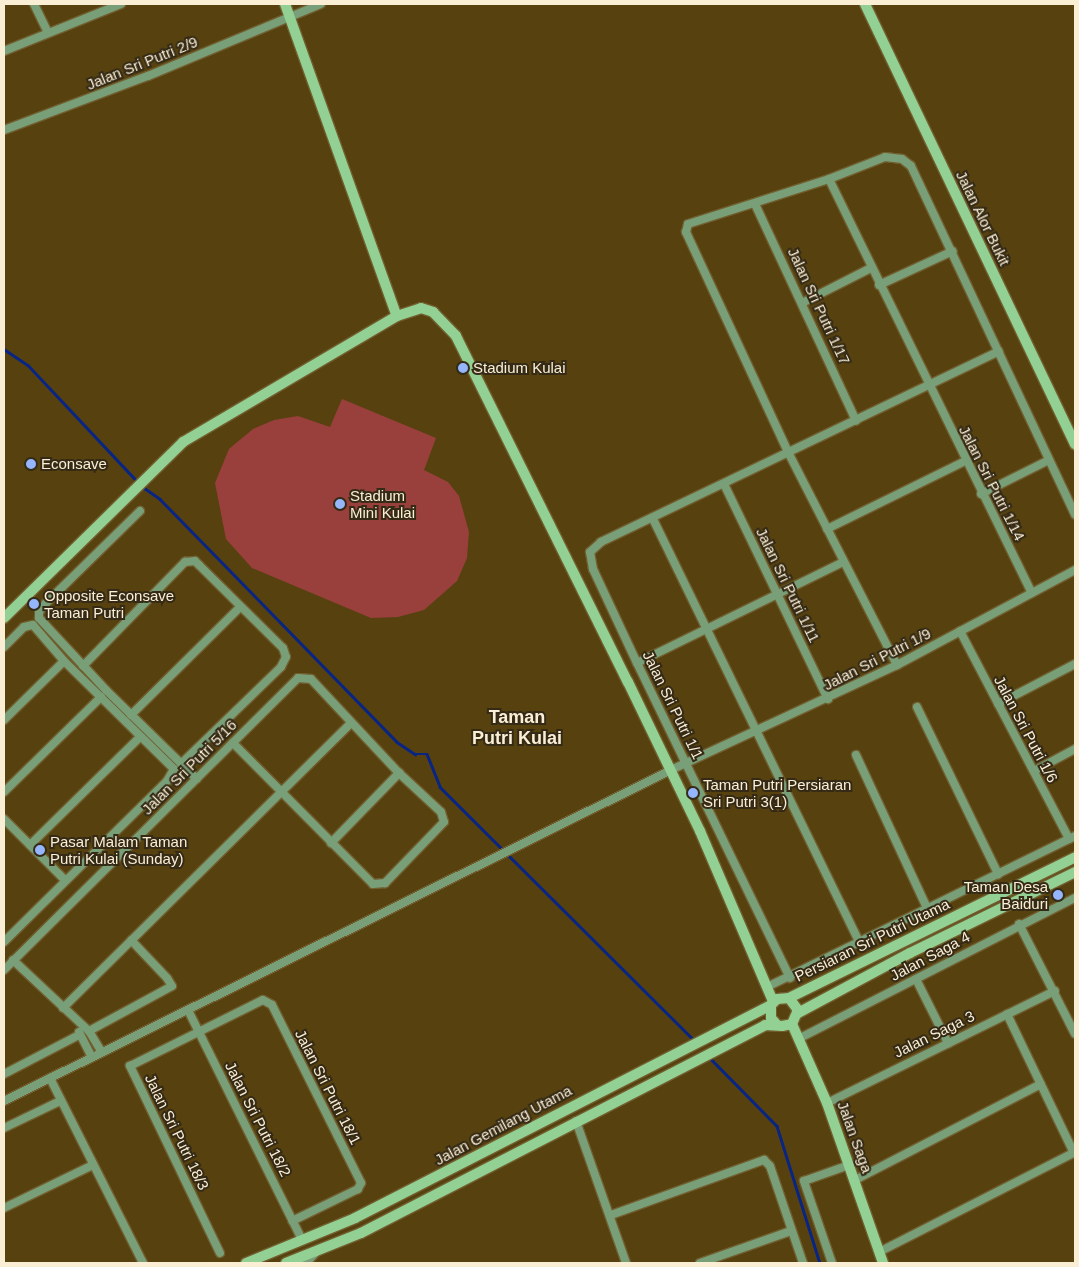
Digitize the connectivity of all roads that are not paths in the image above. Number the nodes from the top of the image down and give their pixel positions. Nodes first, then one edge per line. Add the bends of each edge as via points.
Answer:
1 (34, 4) edge
2 (119, 4) edge
3 (285, 4) edge
4 (321, 4) edge
5 (864, 4) edge
6 (290, 17) junction
7 (48, 33) junction
8 (4, 51) edge
9 (4, 130) edge
10 (829, 179) junction
11 (755, 204) junction
12 (953, 250) junction
13 (870, 268) junction
14 (878, 285) junction
15 (802, 303) junction
16 (397, 316) junction
17 (999, 351) junction
18 (928, 385) junction
19 (856, 421) junction
20 (1075, 444) edge
21 (789, 454) junction
22 (1049, 460) junction
23 (965, 461) junction
24 (724, 484) junction
25 (982, 494) junction
26 (140, 511) dead end
27 (1075, 514) edge
28 (653, 519) junction
29 (827, 529) junction
30 (843, 562) junction
31 (1075, 570) edge
32 (1032, 592) junction
33 (777, 595) junction
34 (240, 607) junction
35 (4, 618) edge
36 (707, 628) junction
37 (960, 631) junction
38 (4, 647) edge
39 (64, 661) junction
40 (637, 663) junction
41 (1075, 664) edge
42 (898, 665) junction
43 (83, 666) junction
44 (101, 696) junction
45 (828, 699) junction
46 (998, 704) junction
47 (917, 707) dead end
48 (131, 715) junction
49 (4, 720) edge
50 (351, 723) junction
51 (758, 729) junction
52 (140, 737) junction
53 (233, 743) junction
54 (1075, 749) edge
55 (856, 755) dead end
56 (687, 763) junction
57 (178, 767) junction
58 (671, 770) junction
59 (1034, 771) junction
60 (399, 773) junction
61 (197, 780) junction
62 (4, 792) edge
63 (280, 792) junction
64 (4, 819) edge
65 (1072, 837) edge
66 (331, 843) junction
67 (30, 846) junction
68 (1075, 857) edge
69 (1075, 872) edge
70 (998, 874) junction
71 (65, 880) junction
72 (1075, 898) edge
73 (927, 908) junction
74 (1019, 924) junction
75 (131, 940) junction
76 (4, 942) edge
77 (860, 943) junction
78 (13, 960) junction
79 (4, 970) edge
80 (762, 971) junction
81 (790, 978) junction
82 (916, 979) junction
83 (773, 984) junction
84 (1054, 991) junction
85 (786, 997) junction
86 (772, 1003) junction
87 (63, 1008) junction
88 (188, 1010) junction
89 (798, 1013) junction
90 (1007, 1014) junction
91 (792, 1024) junction
92 (79, 1025) junction
93 (777, 1025) junction
94 (89, 1031) junction
95 (199, 1031) junction
96 (1075, 1034) edge
97 (79, 1036) junction
98 (798, 1039) junction
99 (948, 1043) junction
100 (101, 1051) junction
101 (91, 1056) junction
102 (4, 1074) edge
103 (50, 1078) junction
104 (1041, 1084) junction
105 (4, 1101) edge
106 (60, 1101) junction
107 (827, 1103) junction
108 (576, 1120) junction
109 (4, 1128) edge
110 (1075, 1152) edge
111 (93, 1165) junction
112 (849, 1165) junction
113 (855, 1180) junction
114 (4, 1208) edge
115 (611, 1215) junction
116 (292, 1221) junction
117 (792, 1231) junction
118 (302, 1240) junction
119 (319, 1250) junction
120 (879, 1252) junction
121 (220, 1253) dead end
122 (142, 1263) edge
123 (246, 1263) edge
124 (286, 1263) edge
125 (306, 1263) edge
126 (626, 1263) edge
127 (700, 1263) edge
128 (803, 1263) edge
129 (832, 1263) edge
130 (883, 1263) edge

1 - 7 street
2 - 7 street
3 - 6 main road
4 - 6 street, Jalan Sri Putri 2/9
5 - 20 main road, Jalan Alor Bukit
6 - 9 street, Jalan Sri Putri 2/9
6 - 16 main road
7 - 8 street
10 - 11 street
10 - 12 street via 885,157 902,159 911,166
10 - 13 street, Jalan Sri Putri 1/14
11 - 15 street, Jalan Sri Putri 1/17
11 - 21 street via 685,228
12 - 14 street
12 - 17 street
13 - 14 street, Jalan Sri Putri 1/14
13 - 15 street
14 - 18 street, Jalan Sri Putri 1/14
15 - 19 street, Jalan Sri Putri 1/17
16 - 35 main road via 183,442
16 - 58 main road via 426,309 440,316 456,336
17 - 18 street
17 - 22 street
18 - 19 street
18 - 23 street, Jalan Sri Putri 1/14
19 - 21 street
21 - 24 street
21 - 29 street
22 - 25 street
22 - 27 street
23 - 25 street, Jalan Sri Putri 1/14
23 - 29 street
24 - 28 street
24 - 33 street, Jalan Sri Putri 1/11
25 - 32 street, Jalan Sri Putri 1/14
26 - 43 street via 39,612 42,623
28 - 36 street
28 - 40 street, Jalan Sri Putri 1/1 via 601,542 590,552 593,569
29 - 30 street
30 - 33 street
30 - 42 street
31 - 32 street, Jalan Sri Putri 1/9
32 - 37 street, Jalan Sri Putri 1/9
33 - 36 street
33 - 45 street, Jalan Sri Putri 1/11
34 - 43 street via 199,565 190,560
34 - 48 street
34 - 57 street via 283,648 285,661
36 - 40 street
36 - 51 street
37 - 42 street, Jalan Sri Putri 1/9
37 - 46 street, Jalan Sri Putri 1/6
38 - 39 street via 24,627 33,625
39 - 44 street
39 - 49 street
40 - 56 street, Jalan Sri Putri 1/1
41 - 46 street
42 - 45 street, Jalan Sri Putri 1/9
43 - 48 street
44 - 52 street
44 - 62 street
45 - 51 street, Jalan Sri Putri 1/9
46 - 59 street, Jalan Sri Putri 1/6
47 - 70 street
48 - 57 street
50 - 53 street, Jalan Sri Putri 5/16 via 311,679 298,678
50 - 60 street
50 - 63 street
51 - 56 street, Jalan Sri Putri 1/9
51 - 77 street
52 - 57 street
52 - 67 street
53 - 61 street, Jalan Sri Putri 5/16
53 - 63 street
54 - 59 street
55 - 73 street
56 - 58 street, Jalan Sri Putri 1/9
56 - 81 street, Jalan Sri Putri 1/1
57 - 61 street
57 - 71 street
58 - 80 main road
58 - 88 street, Jalan Sri Putri 1/9
59 - 65 street, Jalan Sri Putri 1/6
60 - 66 street
60 - 66 street via 441,812 444,817 441,827 382,885 373,884
61 - 78 street, Jalan Sri Putri 5/16
63 - 66 street
63 - 75 street
64 - 67 street
65 - 70 street
67 - 71 street
68 - 85 main road, Persiaran Sri Putri Utama
69 - 89 main road, Persiaran Sri Putri Utama
70 - 73 street
71 - 76 street
72 - 74 street, Jalan Saga 4
73 - 77 street
74 - 82 street, Jalan Saga 4
74 - 84 street
75 - 87 street
75 - 94 street via 172,986
77 - 81 street
78 - 79 street, Jalan Sri Putri 5/16
78 - 87 street
80 - 83 main road
80 - 86 main road
81 - 83 street
82 - 98 street, Jalan Saga 4
82 - 99 street
83 - 85 main road
84 - 90 street, Jalan Saga 3
84 - 96 street
85 - 86 main road
85 - 89 main road via 796,1004
86 - 93 main road via 770,1018
86 - 118 main road, Jalan Gemilang Utama via 466,1163
87 - 92 street
88 - 95 street, Jalan Sri Putri 18/2
88 - 100 street, Jalan Sri Putri 1/9
89 - 91 main road
90 - 99 street, Jalan Saga 3
90 - 104 street
91 - 93 main road
91 - 98 main road, Jalan Saga
92 - 94 street
92 - 97 street
93 - 108 main road, Jalan Gemilang Utama via 765,1025
94 - 100 street
95 - 116 street, Jalan Sri Putri 18/2
95 - 116 street, Jalan Sri Putri 18/1 via 268,1000 361,1183 358,1189
95 - 121 street, Jalan Sri Putri 18/3 via 130,1066
97 - 101 street
97 - 102 street
98 - 107 main road, Jalan Saga
99 - 107 street, Jalan Saga 3
100 - 101 street, Jalan Sri Putri 1/9
101 - 103 street, Jalan Sri Putri 1/9
103 - 105 street, Jalan Sri Putri 1/9
103 - 106 street
104 - 110 street
104 - 113 street
106 - 109 street
106 - 111 street
107 - 112 main road, Jalan Saga
108 - 115 street
108 - 119 main road, Jalan Gemilang Utama via 361,1233
110 - 120 street
111 - 114 street
111 - 122 street
112 - 113 main road, Jalan Saga
112 - 129 street via 804,1181
113 - 120 main road, Jalan Saga
115 - 117 street via 764,1160 770,1166
115 - 126 street
116 - 118 street, Jalan Sri Putri 18/2
117 - 127 street
117 - 128 street
118 - 123 main road, Jalan Gemilang Utama
119 - 124 main road, Jalan Gemilang Utama
119 - 125 street
120 - 130 main road, Jalan Saga

